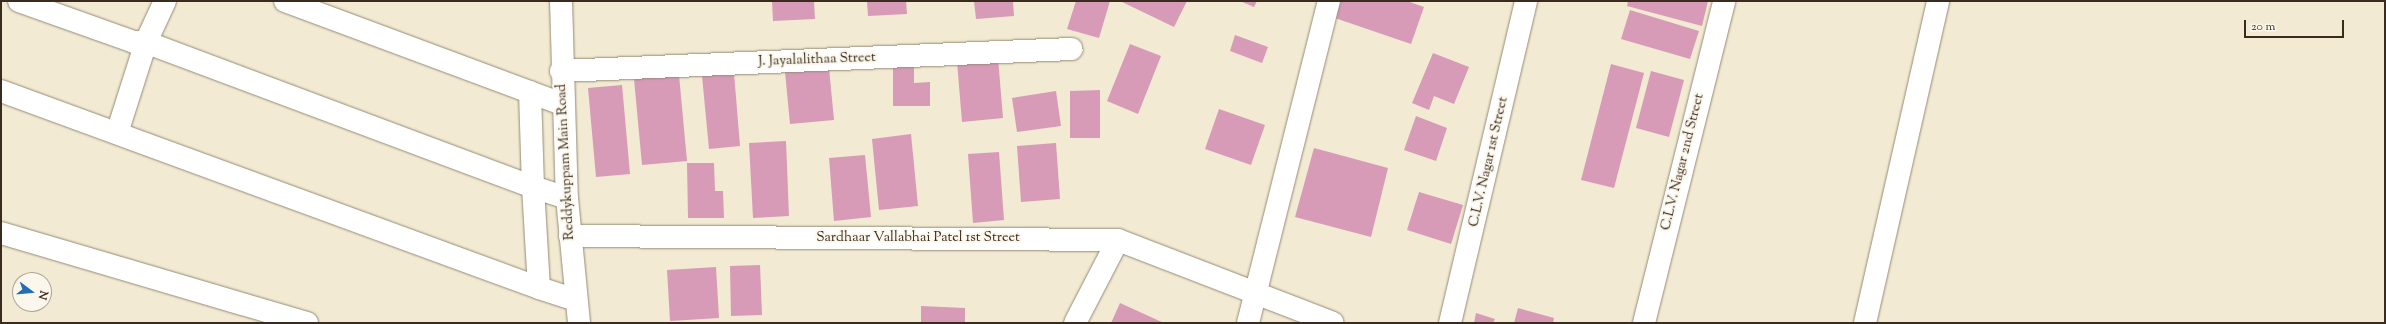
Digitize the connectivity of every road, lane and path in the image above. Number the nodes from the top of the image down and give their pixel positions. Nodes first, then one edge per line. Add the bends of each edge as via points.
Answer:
1 (19, 1) edge
2 (165, 1) edge
3 (285, 1) edge
4 (561, 1) edge
5 (1329, 1) edge
6 (1526, 1) edge
7 (1724, 1) edge
8 (1938, 1) edge
9 (146, 42) junction
10 (1072, 49) dead end
11 (561, 71) junction
12 (1, 91) edge
13 (530, 92) junction
14 (562, 104) junction
15 (117, 133) junction
16 (533, 187) junction
17 (567, 198) junction
18 (1, 233) edge
19 (570, 236) junction
20 (1118, 240) junction
21 (539, 288) junction
22 (1257, 291) junction
23 (575, 300) junction
24 (307, 323) edge
25 (579, 323) edge
26 (1075, 323) edge
27 (1248, 323) edge
28 (1333, 323) edge
29 (1450, 323) edge
30 (1644, 323) edge
31 (1865, 323) edge

1 - 9 street via 134,42
2 - 9 street
3 - 13 street
4 - 11 street, Reddykuppam Main Road
5 - 22 street
6 - 29 street, C.L.V. Nagar 1st Street
7 - 30 street, C.L.V. Nagar 2nd Street
8 - 31 street
9 - 15 street
9 - 16 street
10 - 11 street, J. Jayalalithaa Street
11 - 14 street, Reddykuppam Main Road
12 - 15 street
13 - 14 street
13 - 16 street
14 - 17 street, Reddykuppam Main Road
15 - 21 street
16 - 17 street
16 - 21 street
17 - 19 street, Reddykuppam Main Road
18 - 24 street
19 - 20 street, Sardhaar Vallabhai Patel 1st Street
19 - 23 street, Reddykuppam Main Road
20 - 22 street, Sardhaar Vallabhai Patel 1st Street
20 - 26 street
21 - 23 street
22 - 27 street
22 - 28 street, Sardhaar Vallabhai Patel 1st Street
23 - 25 street, Reddykuppam Main Road

